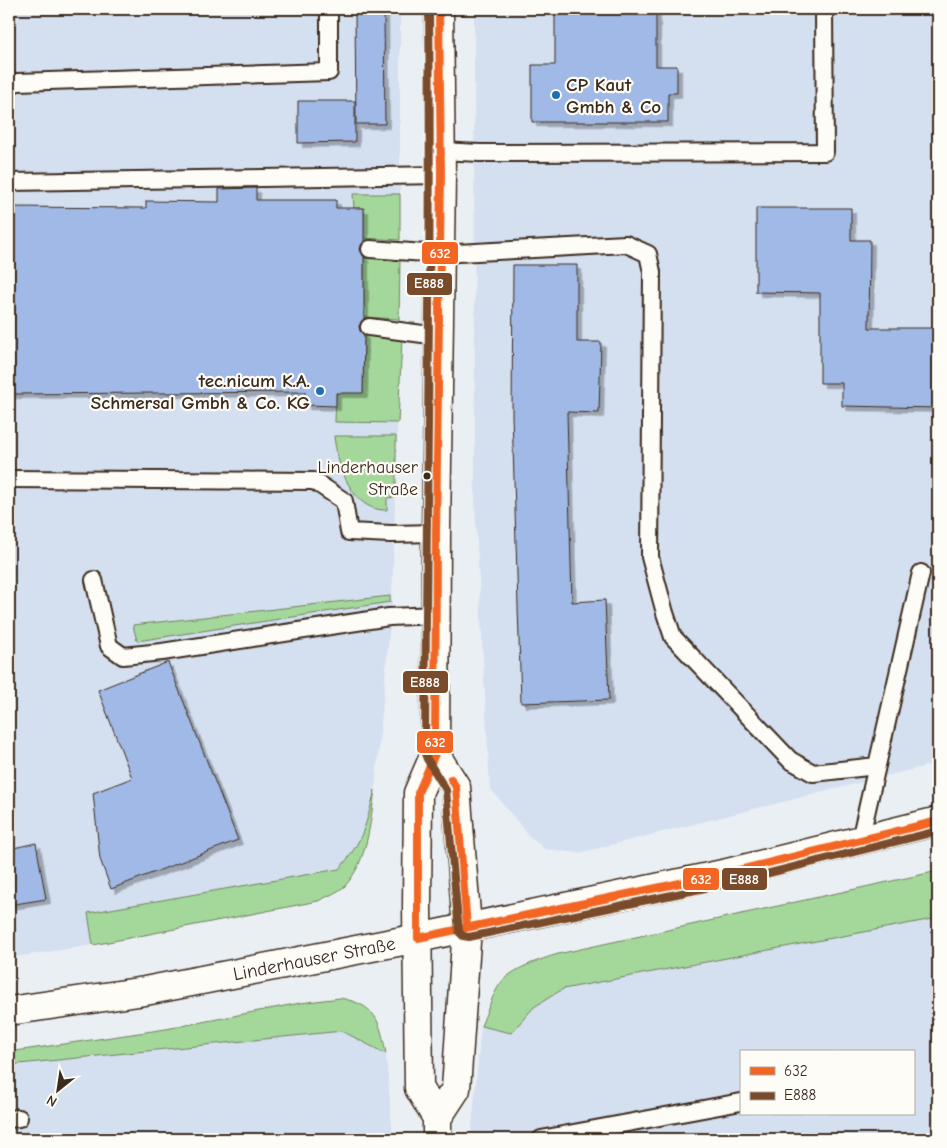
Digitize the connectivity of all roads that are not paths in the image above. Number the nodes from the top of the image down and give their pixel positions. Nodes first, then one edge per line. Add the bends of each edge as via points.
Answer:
1 (329, 9) edge
2 (439, 9) edge
3 (824, 9) edge
4 (9, 86) edge
5 (440, 163) junction
6 (9, 182) edge
7 (370, 249) dead end
8 (440, 254) junction
9 (369, 327) dead end
10 (438, 336) junction
11 (9, 479) edge
12 (436, 533) junction
13 (921, 573) dead end
14 (94, 580) dead end
15 (436, 615) junction
16 (435, 754) junction
17 (877, 766) junction
18 (938, 821) edge
19 (860, 840) junction
20 (467, 927) junction
21 (418, 938) junction
22 (9, 1011) edge
23 (740, 1102) edge
24 (437, 1129) edge
25 (541, 1139) edge

1 - 4 lane via 329,72 17,82
2 - 5 street
3 - 5 lane via 825,152 480,153
5 - 6 lane
5 - 8 street
7 - 8 lane
8 - 10 street
8 - 17 lane via 626,244 648,254 652,272 650,557 673,637 790,760 813,773
9 - 10 lane
10 - 12 street
11 - 12 lane via 314,481 344,501 350,532
12 - 15 street
13 - 17 lane
14 - 15 lane via 109,646 123,656 389,617
15 - 16 street
16 - 20 street via 456,787
16 - 21 street via 418,794
17 - 19 lane
18 - 19 street, Linderhauser Straße
19 - 20 street, Linderhauser Straße via 723,874
20 - 21 street, Linderhauser Straße
20 - 24 street via 456,1089
21 - 22 street, Linderhauser Straße via 145,991
21 - 24 street via 419,1088
23 - 25 lane

